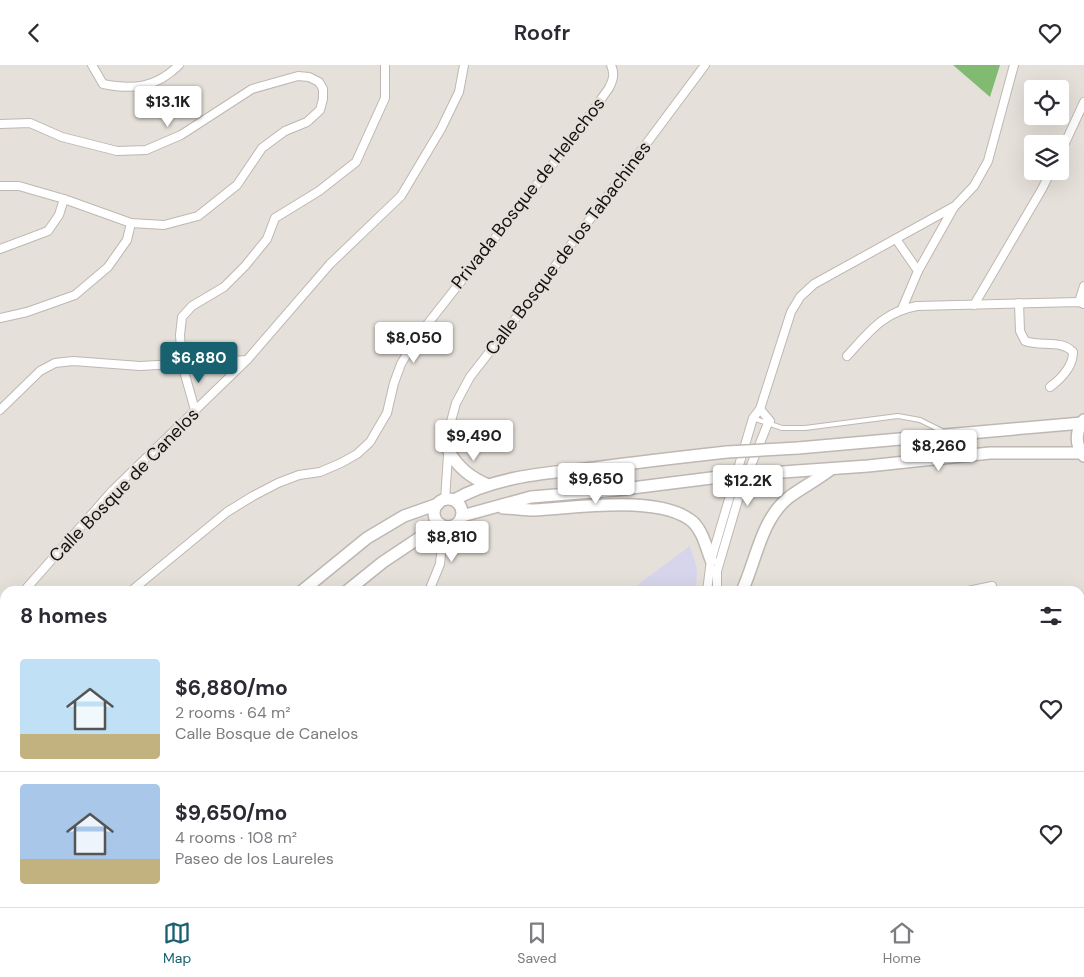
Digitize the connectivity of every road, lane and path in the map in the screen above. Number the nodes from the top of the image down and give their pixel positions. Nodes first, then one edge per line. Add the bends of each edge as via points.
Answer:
1 (92, 65) edge
2 (179, 65) edge
3 (385, 65) edge
4 (464, 65) edge
5 (610, 65) edge
6 (706, 65) edge
7 (1014, 65) edge
8 (1084, 102) edge
9 (0, 124) edge
10 (1069, 135) edge
11 (1046, 180) edge
12 (0, 187) edge
13 (64, 199) junction
14 (955, 206) junction
15 (131, 223) junction
16 (896, 239) junction
17 (0, 249) edge
18 (918, 271) junction
19 (1084, 286) edge
20 (1019, 303) junction
21 (1082, 303) edge
22 (974, 305) junction
23 (902, 309) junction
24 (0, 318) edge
25 (848, 356) dead end
26 (247, 360) junction
27 (182, 364) junction
28 (1050, 387) dead end
29 (760, 409) junction
30 (0, 410) edge
31 (195, 410) junction
32 (753, 418) junction
33 (1083, 422) edge
34 (768, 423) junction
35 (986, 431) junction
36 (948, 435) junction
37 (449, 452) junction
38 (990, 453) junction
39 (1083, 454) edge
40 (831, 469) junction
41 (488, 485) junction
42 (446, 501) junction
43 (491, 507) junction
44 (462, 516) junction
45 (442, 525) junction
46 (711, 560) junction
47 (28, 586) edge
48 (140, 586) edge
49 (308, 586) edge
50 (353, 586) edge
51 (431, 586) edge
52 (708, 586) edge
53 (718, 586) edge
54 (744, 586) edge

1 - 2 street via 103,84 120,88 144,87
3 - 27 street via 385,98 356,162 319,191 275,218 267,239 246,266 224,287 192,306 182,317
4 - 26 street, Calle Bosque de Canelos via 459,92 401,196 330,264
5 - 48 street, Privada Bosque de Helechos via 613,80 604,95 415,340 394,383 388,413 370,442 340,463 278,483 246,501 227,513
6 - 37 street, Calle Bosque de los Tabachines via 470,377 456,403 450,425
7 - 14 street via 988,161 974,186
8 - 10 street
9 - 15 street via 30,123 62,137 117,151 146,150 181,135 252,89 298,76 319,82 323,89 320,110 307,122 285,131 262,148 237,185 198,216 164,225
11 - 22 street
12 - 13 street via 19,186
13 - 15 street
13 - 17 street via 59,215 48,231
14 - 16 street
14 - 18 street
15 - 24 street via 127,240 108,267 75,295
16 - 18 street
16 - 29 street via 814,284 800,297
18 - 23 street
19 - 21 street
20 - 21 street
20 - 22 street
20 - 28 street via 1020,331 1025,341 1068,346 1074,352 1063,377
22 - 23 street
23 - 25 street via 874,326
26 - 27 street
26 - 31 street, Calle Bosque de Canelos
27 - 30 street via 55,363 40,371
27 - 31 street
29 - 32 street
29 - 34 street via 770,421
31 - 47 street, Calle Bosque de Canelos via 113,490
32 - 34 lane
32 - 46 street
33 - 35 main road
33 - 39 main road via 1077,438
34 - 36 lane via 804,428 898,416 920,420
34 - 53 street via 740,493 717,571
35 - 36 main road
35 - 38 main road via 991,444
36 - 41 main road, bridge via 727,452 534,475
37 - 41 main road via 465,472
37 - 42 street, Calle Bosque de los Tabachines
38 - 39 main road
38 - 40 main road
40 - 43 main road, bridge via 727,476 531,497
40 - 54 main road via 788,499 774,515 767,525
41 - 42 main road
42 - 44 main road via 460,505
42 - 45 main road via 435,508 435,517
42 - 49 main road via 404,516 367,538
43 - 44 main road
43 - 46 main road via 531,510 641,504 661,508 693,522
44 - 45 main road via 455,525
45 - 50 main road via 383,562
45 - 51 street via 440,564
46 - 52 street

